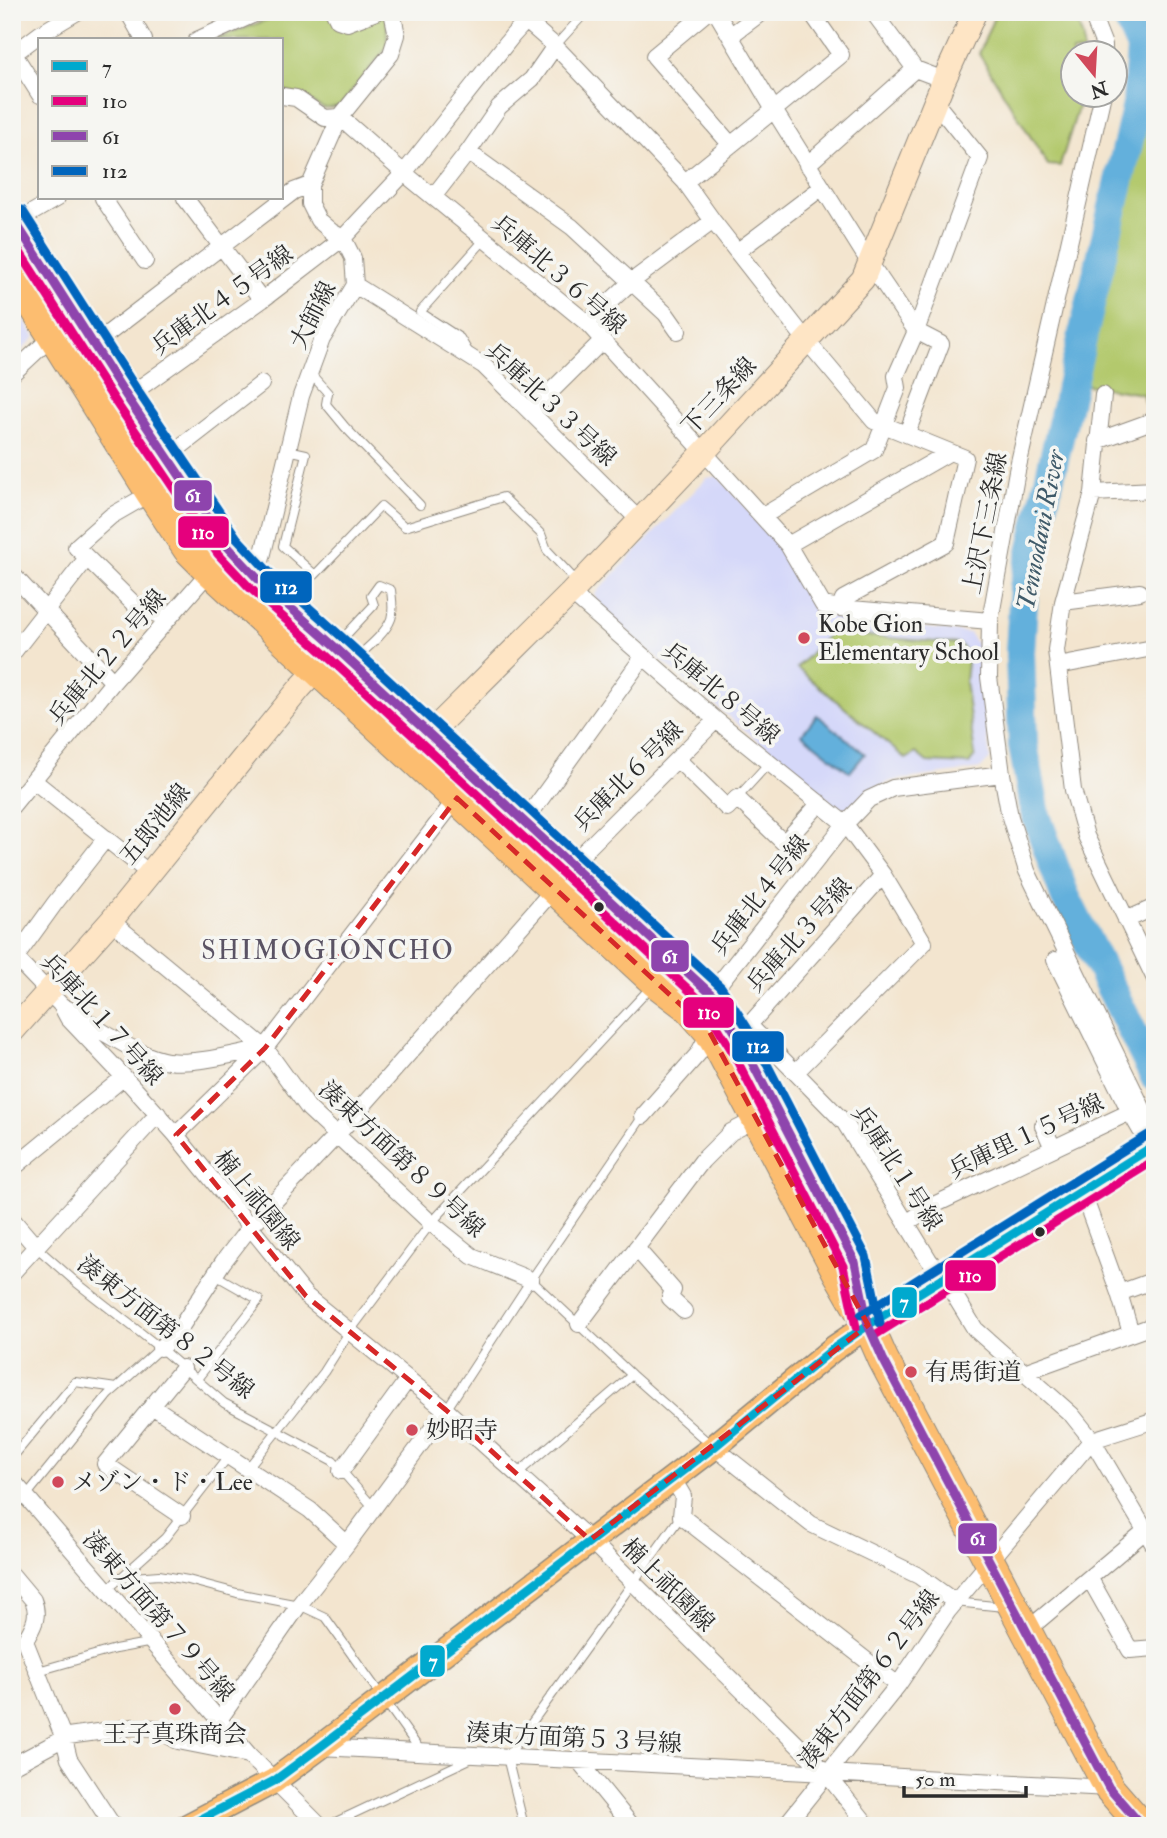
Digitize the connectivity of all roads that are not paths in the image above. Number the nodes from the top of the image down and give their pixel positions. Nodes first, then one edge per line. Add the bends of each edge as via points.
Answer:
1 (77, 12) edge
2 (128, 12) edge
3 (258, 12) edge
4 (334, 12) edge
5 (376, 12) edge
6 (392, 12) edge
7 (586, 12) edge
8 (708, 12) edge
9 (716, 12) edge
10 (762, 12) edge
11 (811, 12) edge
12 (873, 12) edge
13 (975, 12) edge
14 (1091, 12) edge
15 (526, 15) edge
16 (730, 36) junction
17 (143, 38) edge
18 (201, 38) edge
19 (1101, 38) edge
20 (555, 46) junction
21 (13, 54) edge
22 (915, 69) junction
23 (944, 80) junction
24 (38, 92) edge
25 (284, 96) edge
26 (935, 102) junction
27 (1100, 108) edge
28 (775, 110) junction
29 (340, 117) junction
30 (731, 145) junction
31 (468, 152) junction
32 (807, 165) junction
33 (404, 173) junction
34 (685, 182) junction
35 (310, 185) junction
36 (821, 188) junction
37 (433, 197) junction
38 (284, 199) edge
39 (53, 200) edge
40 (104, 200) edge
41 (186, 200) edge
42 (282, 200) edge
43 (14, 220) edge
44 (713, 221) junction
45 (344, 238) junction
46 (485, 239) junction
47 (221, 246) junction
48 (738, 251) junction
49 (145, 261) dead end
50 (869, 262) junction
51 (12, 271) edge
52 (631, 282) junction
53 (355, 285) junction
54 (262, 300) junction
55 (587, 323) junction
56 (678, 331) dead end
57 (916, 331) junction
58 (75, 335) junction
59 (604, 340) junction
60 (806, 340) junction
61 (472, 359) junction
62 (310, 373) junction
63 (12, 374) edge
64 (261, 384) dead end
65 (1103, 395) dead end
66 (127, 397) junction
67 (530, 412) junction
68 (1155, 420) edge
69 (884, 426) junction
70 (906, 433) junction
71 (1097, 441) junction
72 (288, 450) junction
73 (705, 451) junction
74 (950, 452) junction
75 (167, 457) junction
76 (1155, 490) edge
77 (151, 493) junction
78 (1093, 493) junction
79 (420, 505) dead end
80 (763, 516) junction
81 (639, 520) junction
82 (788, 545) junction
83 (87, 558) junction
84 (210, 571) junction
85 (12, 574) edge
86 (257, 579) junction
87 (575, 588) junction
88 (1140, 592) dead end
89 (1063, 602) junction
90 (840, 608) junction
91 (47, 610) junction
92 (168, 618) junction
93 (990, 621) junction
94 (1153, 648) edge
95 (12, 654) edge
96 (643, 657) junction
97 (335, 660) junction
98 (1058, 666) junction
99 (113, 682) junction
100 (716, 720) junction
101 (419, 743) junction
102 (677, 759) junction
103 (769, 763) junction
104 (1002, 774) junction
105 (34, 781) junction
106 (457, 798) junction
107 (737, 798) junction
108 (820, 803) junction
109 (12, 806) edge
110 (525, 821) junction
111 (845, 824) junction
112 (106, 838) junction
113 (572, 864) junction
114 (149, 873) junction
115 (883, 875) junction
116 (554, 889) junction
117 (1155, 907) edge
118 (1126, 920) junction
119 (111, 921) junction
120 (14, 956) edge
121 (1055, 960) dead end
122 (1155, 979) edge
123 (655, 982) junction
124 (54, 999) junction
125 (724, 1017) junction
126 (12, 1032) edge
127 (265, 1048) junction
128 (796, 1072) junction
129 (124, 1077) junction
130 (1130, 1112) junction
131 (158, 1114) junction
132 (643, 1116) joint
133 (757, 1119) junction
134 (1043, 1126) dead end
135 (176, 1135) junction
136 (336, 1136) junction
137 (1155, 1146) edge
138 (1053, 1148) junction
139 (12, 1169) edge
140 (1082, 1191) junction
141 (12, 1219) edge
142 (431, 1223) junction
143 (906, 1223) junction
144 (250, 1227) junction
145 (36, 1247) junction
146 (636, 1248) junction
147 (12, 1273) edge
148 (214, 1274) junction
149 (944, 1278) junction
150 (531, 1280) junction
151 (1155, 1280) edge
152 (1119, 1293) junction
153 (684, 1311) dead end
154 (579, 1324) junction
155 (868, 1325) junction
156 (1155, 1325) edge
157 (350, 1331) junction
158 (1131, 1333) junction
159 (160, 1348) junction
160 (183, 1368) junction
161 (1024, 1372) junction
162 (632, 1375) junction
163 (197, 1379) junction
164 (408, 1379) junction
165 (116, 1388) junction
166 (152, 1406) junction
167 (446, 1410) junction
168 (1155, 1420) edge
169 (277, 1431) junction
170 (1092, 1440) junction
171 (714, 1447) junction
172 (228, 1457) junction
173 (12, 1458) edge
174 (247, 1469) junction
175 (341, 1471) junction
176 (517, 1474) junction
177 (673, 1479) junction
178 (12, 1480) edge
179 (26, 1496) junction
180 (374, 1508) junction
181 (182, 1516) junction
182 (681, 1516) junction
183 (1150, 1530) edge
184 (590, 1540) junction
185 (347, 1544) junction
186 (1155, 1547) edge
187 (990, 1560) junction
188 (12, 1575) edge
189 (121, 1578) junction
190 (1090, 1579) junction
191 (633, 1582) junction
192 (107, 1591) junction
193 (955, 1602) junction
194 (299, 1605) junction
195 (1020, 1620) junction
196 (153, 1642) junction
197 (1155, 1648) edge
198 (38, 1671) junction
199 (898, 1685) junction
200 (383, 1699) junction
201 (219, 1720) junction
202 (64, 1739) junction
203 (320, 1747) junction
204 (421, 1753) junction
205 (249, 1755) junction
206 (478, 1755) junction
207 (507, 1757) junction
208 (579, 1760) junction
209 (12, 1766) edge
210 (826, 1773) junction
211 (274, 1781) junction
212 (1109, 1788) junction
213 (113, 1826) edge
214 (188, 1826) edge
215 (320, 1826) edge
216 (327, 1826) edge
217 (524, 1826) edge
218 (632, 1826) edge
219 (785, 1826) edge
220 (868, 1826) edge
221 (1142, 1826) edge

1 - 21 street
2 - 17 street
3 - 18 street
4 - 5 street via 338,20 347,23
6 - 29 street via 397,35 391,54
7 - 20 lane
8 - 30 street via 654,56
9 - 16 street
10 - 16 street
11 - 28 street via 841,55
12 - 22 street
13 - 23 street, 下三条線
14 - 19 street
15 - 20 street
15 - 33 street
16 - 28 street
20 - 31 street via 532,79 499,107
20 - 34 street
21 - 24 street
22 - 23 street
22 - 32 street
23 - 26 street, 下三条線
25 - 29 street via 296,98 325,118
26 - 50 street, 下三条線
26 - 57 street via 979,158
27 - 93 street, 上沢下三条線 via 1017,471
28 - 30 street
28 - 32 street
29 - 33 street, 兵庫北３６号線
29 - 35 street
30 - 34 street
31 - 37 street
31 - 52 street via 572,228
32 - 36 street
33 - 37 street, 兵庫北３６号線
33 - 45 street
34 - 44 street
35 - 38 street
35 - 45 street via 310,204 317,220
36 - 48 street
36 - 50 street
37 - 46 street, 兵庫北３６号線
39 - 43 street
40 - 49 street
41 - 47 street
42 - 47 street
43 - 58 highway
44 - 48 street
44 - 52 street
45 - 53 street, 大師線 via 353,258
45 - 54 street, 兵庫北４５号線
46 - 55 street, 兵庫北３６号線
46 - 61 lane via 420,312 460,338
47 - 54 street
47 - 58 street
48 - 60 street
50 - 57 street
50 - 60 street, 下三条線 via 863,279
51 - 58 highway
52 - 55 street
52 - 56 street
53 - 61 street, 兵庫北３３号線
53 - 62 street, 大師線 via 323,339
54 - 66 street, 兵庫北４５号線
55 - 59 street, 兵庫北３６号線
57 - 69 street via 896,376 898,388
57 - 70 street via 941,344
58 - 63 street via 41,346
58 - 66 highway
58 - 77 highway
59 - 67 street
59 - 73 street, 兵庫北３６号線
60 - 69 street via 874,421
60 - 73 street, 下三条線
61 - 67 street, 兵庫北３３号線
62 - 72 street, 大師線
62 - 79 lane via 328,393 326,404 345,427
64 - 75 street
65 - 71 street
66 - 75 highway
67 - 81 street, 兵庫北３３号線
68 - 71 street
69 - 70 street
69 - 80 street via 874,450
70 - 74 street
71 - 78 street
72 - 86 street, 大師線
72 - 87 lane via 306,454 283,546 314,575 382,506 405,527 503,497 541,534
73 - 80 street, 兵庫北３６号線
73 - 81 street, 下三条線
74 - 82 street
74 - 90 street via 965,458 946,543 844,599
75 - 86 highway via 227,546
76 - 78 street
77 - 83 street via 111,516 76,547
77 - 84 highway via 188,549
78 - 89 street
80 - 82 street, 兵庫北３６号線
81 - 87 street, 下三条線
82 - 90 street, 兵庫北３６号線 via 823,605
83 - 91 street
83 - 92 street via 138,608
84 - 92 street, 兵庫北２２号線
84 - 97 highway
85 - 91 street
86 - 97 highway
87 - 96 street, 兵庫北８号線
87 - 101 street, 下三条線
88 - 89 street
89 - 98 street
90 - 93 street
91 - 95 street
91 - 99 street
92 - 99 street, 兵庫北２２号線
93 - 104 street, 上沢下三条線 via 989,677
94 - 98 street
96 - 100 street, 兵庫北８号線
96 - 110 street
97 - 97 lane via 346,635 374,605 371,596 380,585 391,590 390,621 377,638
97 - 101 highway
97 - 114 street, 五郎池線 via 300,688
98 - 118 street via 1073,790 1086,836
99 - 105 street, 兵庫北２２号線
100 - 102 street, 兵庫北６号線
100 - 103 street, 兵庫北８号線
101 - 106 highway
101 - 110 highway
102 - 107 street via 727,808
102 - 113 street, 兵庫北６号線
103 - 107 lane
103 - 108 street, 兵庫北８号線
104 - 111 street, 兵庫北４号線 via 893,788 869,799
104 - 137 street, 上沢下三条線 via 1027,871 1150,1124
105 - 109 street, 兵庫北２２号線
105 - 112 street
106 - 116 highway
106 - 127 street
107 - 108 street via 784,843
108 - 111 street, 兵庫北８号線
110 - 113 highway
111 - 115 street, 兵庫北８号線
111 - 125 street, 兵庫北４号線
112 - 114 street
112 - 120 street
113 - 125 highway
114 - 119 street, 五郎池線
115 - 125 street, 兵庫北３号線
115 - 128 street, 兵庫北８号線 via 924,943
116 - 123 highway
116 - 136 street
117 - 118 street
118 - 122 street
119 - 124 street, 五郎池線
119 - 127 street, 湊東方面第８９号線
120 - 124 street, 兵庫北１７号線
121 - 130 street
123 - 125 highway via 688,1007
123 - 142 lane
124 - 126 street, 五郎池線
124 - 127 street via 113,1038 167,1061
124 - 129 street, 兵庫北１７号線
125 - 128 street, 兵庫北１号線
125 - 132 street
125 - 133 highway
125 - 155 highway via 742,1043 855,1262
127 - 135 street
127 - 136 street, 湊東方面第８９号線 via 309,1109
128 - 143 street, 兵庫北１号線 via 845,1123
129 - 131 street, 兵庫北１７号線
129 - 139 street
130 - 137 street
130 - 138 street, 兵庫里１５号線
131 - 135 street, 楠上祇園線
131 - 145 street
132 - 150 lane
133 - 146 street via 731,1132 702,1161
133 - 155 highway
134 - 138 street
135 - 144 street, 楠上祇園線
136 - 142 street, 湊東方面第８９号線
136 - 144 street
137 - 140 main road
138 - 143 street, 兵庫里１５号線
140 - 149 main road
140 - 152 street
141 - 145 street
142 - 150 street, 湊東方面第８９号線 via 472,1256
142 - 157 lane
143 - 149 street, 兵庫北１号線
144 - 148 street
144 - 157 street, 楠上祇園線 via 306,1296
145 - 147 street
145 - 159 lane, 湊東方面第８２号線
146 - 153 street via 673,1290 670,1298
146 - 154 street
148 - 159 street via 177,1333
148 - 163 lane via 259,1300
149 - 155 main road
149 - 161 street, 兵庫北１号線 via 975,1329
150 - 154 lane, 湊東方面第８９号線
150 - 167 lane
151 - 152 street
152 - 158 street
154 - 162 lane, 湊東方面第８９号線
155 - 171 main road
155 - 187 highway
156 - 158 street
157 - 164 street, 楠上祇園線
157 - 169 lane
158 - 161 street
159 - 160 lane, 湊東方面第８２号線
159 - 165 lane
160 - 163 lane, 湊東方面第８２号線
160 - 166 street
161 - 170 street, 兵庫北１号線 via 1072,1415
162 - 171 lane, 湊東方面第８９号線
162 - 176 lane
163 - 169 lane, 湊東方面第８２号線 via 225,1403
164 - 167 street, 楠上祇園線
164 - 175 street
165 - 173 lane via 75,1382
165 - 179 lane
166 - 172 street
166 - 181 street via 105,1464
167 - 176 street, 楠上祇園線
167 - 180 street
168 - 170 street
169 - 174 lane
169 - 175 lane, 湊東方面第８２号線 via 333,1461
170 - 183 street, 兵庫北１号線
170 - 187 street, 湊東方面第６２号線
171 - 177 main road
171 - 193 street via 811,1524 919,1576
172 - 174 street
172 - 181 lane
174 - 185 street via 310,1510
175 - 180 lane, 湊東方面第８２号線
176 - 184 street, 楠上祇園線
177 - 182 street via 683,1496
177 - 184 main road
178 - 179 street, 湊東方面第７９号線
179 - 192 street, 湊東方面第７９号線
180 - 185 street
181 - 189 lane
182 - 191 lane
182 - 199 street
183 - 186 street, 兵庫北１号線
183 - 190 street
184 - 191 street, 楠上祇園線
184 - 200 main road
185 - 194 street
187 - 193 street, 湊東方面第６２号線
187 - 195 highway
188 - 198 street via 34,1602 36,1621 25,1641
189 - 192 lane
189 - 194 lane, 湊東方面第７９号線 via 159,1575
190 - 195 street
190 - 197 street via 1130,1650
191 - 207 lane
191 - 210 street, 楠上祇園線
192 - 196 street, 湊東方面第７９号線
193 - 195 lane
193 - 199 street, 湊東方面第６２号線
194 - 200 lane, 湊東方面第７９号線 via 325,1617
194 - 201 street
195 - 212 highway
196 - 198 lane
196 - 201 street, 湊東方面第７９号線
198 - 202 street
199 - 210 street, 湊東方面第６２号線
200 - 203 main road
200 - 204 lane, 湊東方面第７９号線
201 - 205 street, 湊東方面第７９号線
202 - 205 street via 134,1727 155,1728 178,1741
202 - 209 street
202 - 213 street via 69,1759
203 - 204 street, 湊東方面第５３号線
203 - 211 main road
204 - 206 street, 湊東方面第５３号線
205 - 211 street, 湊東方面第７９号線
206 - 207 street, 湊東方面第５３号線
206 - 216 lane
207 - 208 street, 湊東方面第５３号線
207 - 217 lane
208 - 210 street, 湊東方面第５３号線
208 - 218 street
210 - 212 street
210 - 219 street, 湊東方面第６２号線
210 - 220 street, 楠上祇園線
211 - 214 main road
211 - 215 street, 湊東方面第７９号線
212 - 221 highway

